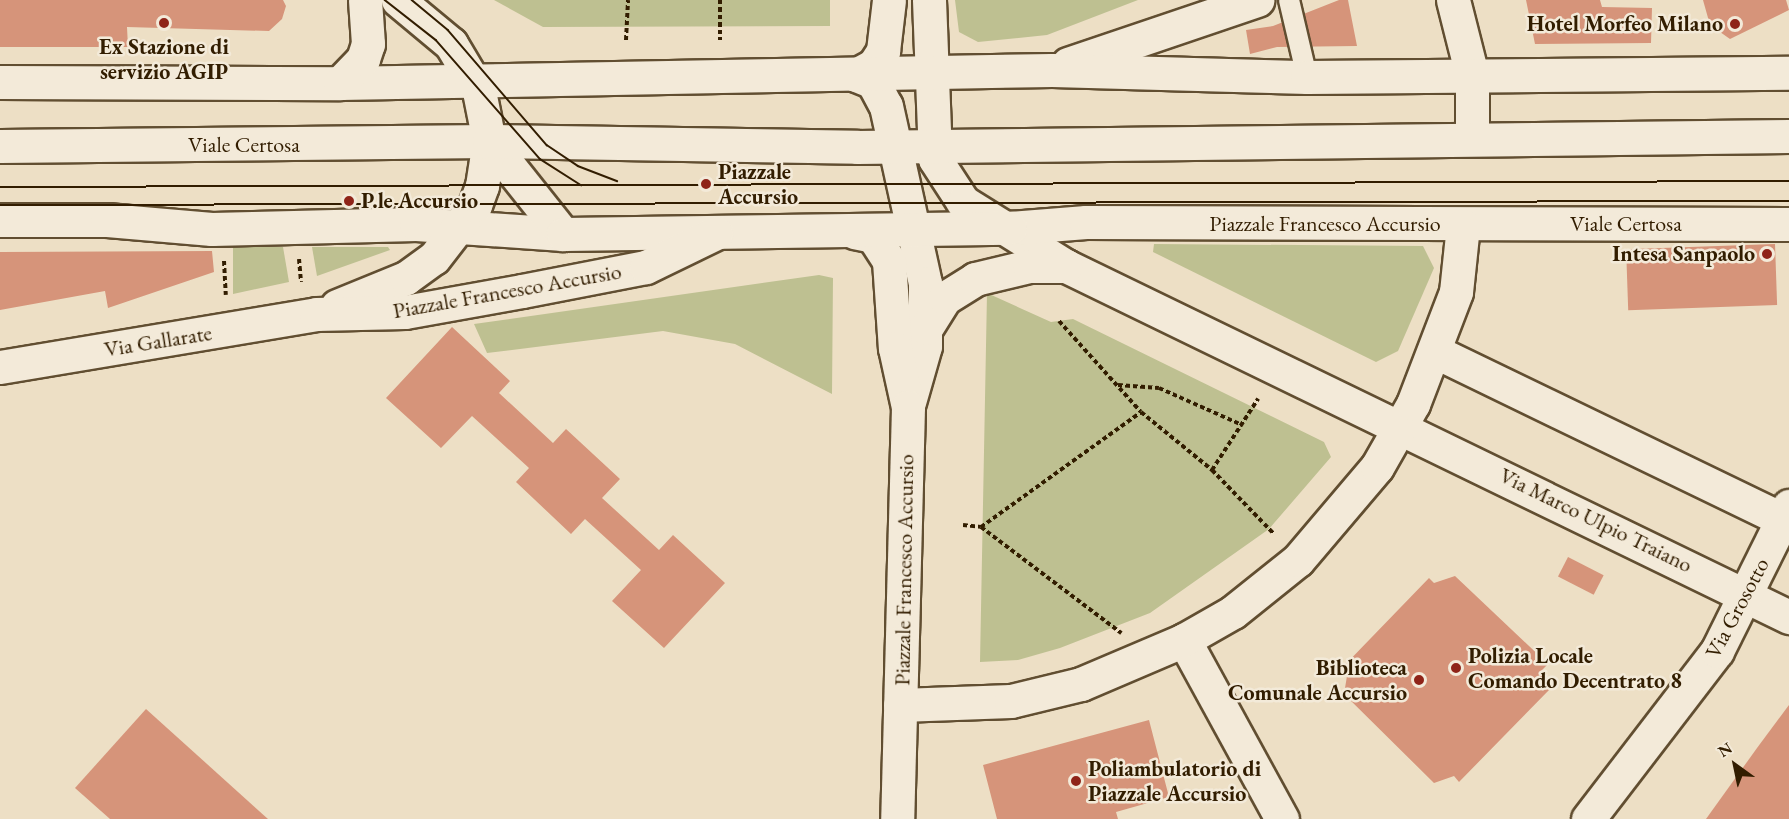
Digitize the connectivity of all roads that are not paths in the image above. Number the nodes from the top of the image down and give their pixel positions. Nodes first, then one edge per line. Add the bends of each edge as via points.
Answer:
1 (365, 0) edge
2 (398, 0) edge
3 (889, 0) edge
4 (929, 0) edge
5 (1257, 0) edge
6 (1289, 0) edge
7 (1453, 0) edge
8 (1052, 70) junction
9 (1789, 73) edge
10 (931, 74) junction
11 (856, 75) junction
12 (1472, 75) junction
13 (1306, 77) junction
14 (473, 78) junction
15 (0, 82) edge
16 (340, 83) junction
17 (1789, 136) edge
18 (1472, 139) junction
19 (489, 141) junction
20 (0, 146) edge
21 (892, 147) junction
22 (935, 147) junction
23 (0, 220) edge
24 (1789, 224) edge
25 (1463, 225) junction
26 (458, 228) junction
27 (1010, 228) junction
28 (914, 231) junction
29 (854, 232) junction
30 (716, 233) junction
31 (563, 234) junction
32 (1066, 266) junction
33 (309, 301) junction
34 (926, 328) junction
35 (1436, 352) junction
36 (0, 367) edge
37 (908, 407) junction
38 (1402, 426) junction
39 (1787, 516) edge
40 (1748, 596) junction
41 (1789, 617) edge
42 (1184, 640) junction
43 (900, 705) junction
44 (897, 819) edge
45 (1282, 819) edge
46 (1588, 819) edge

1 - 16 street via 368,44 363,59
2 - 14 street, Piazzale Francesco Accursio via 451,44
3 - 11 street via 883,51 874,65
4 - 10 street, Piazzale Francesco Accursio
5 - 8 street
6 - 13 lane
7 - 12 street
8 - 10 street
8 - 13 street
9 - 12 street
10 - 11 street
10 - 22 street, Piazzale Francesco Accursio
11 - 14 street
11 - 21 street, Piazzale Francesco Accursio via 873,82 882,96
12 - 13 street
12 - 18 street
14 - 16 street
14 - 19 street, Piazzale Francesco Accursio
15 - 16 street
17 - 18 street
18 - 22 street
19 - 20 street, Viale Certosa
19 - 21 street
19 - 26 street, Piazzale Francesco Accursio via 482,186
19 - 31 street, Piazzale Francesco Accursio
21 - 22 street
21 - 28 street, Piazzale Francesco Accursio
22 - 27 street, Piazzale Francesco Accursio via 939,167 963,202
23 - 26 street via 107,220 212,229
24 - 25 street, Viale Certosa
25 - 27 street, Piazzale Francesco Accursio via 1086,222
25 - 35 street, Piazzale Francesco Accursio via 1456,292
26 - 31 street, Piazzale Francesco Accursio
26 - 33 street, Piazzale Francesco Accursio via 434,258 406,278
27 - 28 street, Piazzale Francesco Accursio
27 - 32 street, Piazzale Francesco Accursio
28 - 29 street, Piazzale Francesco Accursio
28 - 34 street, Piazzale Francesco Accursio via 926,283
29 - 30 street, Piazzale Francesco Accursio
29 - 37 street, Piazzale Francesco Accursio via 873,236 889,261 895,348
30 - 31 street, Piazzale Francesco Accursio
30 - 33 street, Piazzale Francesco Accursio via 684,254 646,267 405,312
32 - 34 street, Piazzale Francesco Accursio via 1029,266 975,279 945,298
32 - 38 street, Piazzale Francesco Accursio
33 - 36 street, Via Gallarate
34 - 37 street, Piazzale Francesco Accursio
35 - 38 street, Piazzale Francesco Accursio
35 - 39 street
37 - 43 street, Piazzale Francesco Accursio
38 - 40 street, Via Marco Ulpio Traiano
38 - 42 street, Piazzale Francesco Accursio via 1377,467 1298,560 1233,612
39 - 40 street, Via Grosotto
40 - 41 street, Via Marco Ulpio Traiano
40 - 46 street, Via Grosotto via 1717,651 1649,747
42 - 43 street, Piazzale Francesco Accursio via 1081,684 1011,701
42 - 45 street
43 - 44 street

